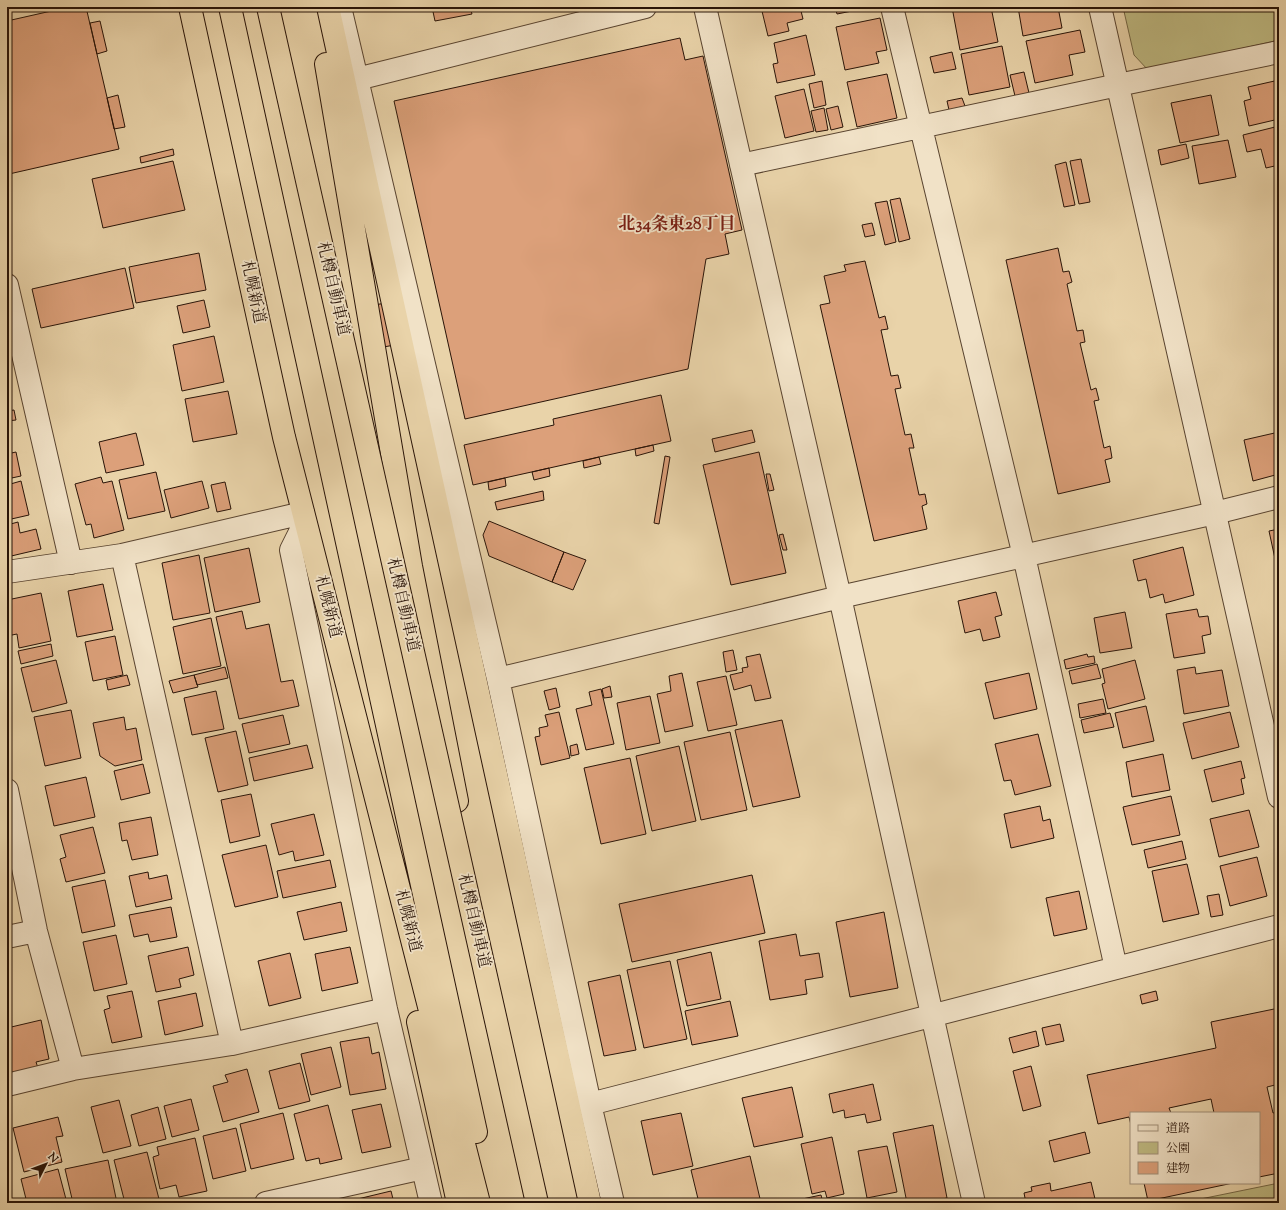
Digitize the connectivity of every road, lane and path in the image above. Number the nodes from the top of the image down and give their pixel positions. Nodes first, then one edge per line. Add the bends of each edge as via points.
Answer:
1 (190, 7) edge
2 (230, 7) edge
3 (268, 7) edge
4 (317, 7) edge
5 (328, 7) edge
6 (340, 7) edge
7 (645, 7) edge
8 (705, 7) edge
9 (892, 7) edge
10 (1100, 7) edge
11 (1279, 52) edge
12 (357, 79) junction
13 (1118, 85) junction
14 (921, 127) junction
15 (742, 165) junction
16 (7, 284) edge
17 (1279, 497) edge
18 (1215, 513) junction
19 (304, 518) junction
20 (122, 555) junction
21 (1024, 556) junction
22 (71, 563) junction
23 (7, 572) edge
24 (840, 597) junction
25 (498, 679) junction
26 (7, 790) edge
27 (1279, 797) edge
28 (382, 823) junction
29 (1279, 926) edge
30 (36, 931) junction
31 (7, 937) edge
32 (1116, 968) junction
33 (386, 1009) junction
34 (932, 1015) junction
35 (232, 1044) junction
36 (72, 1069) junction
37 (7, 1084) edge
38 (590, 1104) junction
39 (423, 1168) junction
40 (266, 1203) edge
41 (431, 1203) edge
42 (458, 1203) edge
43 (480, 1203) edge
44 (492, 1203) edge
45 (537, 1203) edge
46 (590, 1203) edge
47 (613, 1203) edge
48 (974, 1203) edge

1 - 19 highway, 札幌新道
2 - 44 highway
3 - 45 highway, 札樽自動車道, bridge
4 - 45 highway via 411,566
5 - 46 highway
6 - 12 street
7 - 12 street
8 - 15 street
9 - 14 street
10 - 13 street
11 - 13 street
12 - 25 street
13 - 14 street
13 - 18 street
14 - 15 street
14 - 21 street
15 - 24 street
16 - 22 street
17 - 18 street
18 - 21 street
18 - 27 street
19 - 20 street
19 - 28 highway, 札幌新道
19 - 33 street via 291,550
20 - 22 street
20 - 35 street
21 - 24 street
21 - 32 street
22 - 23 street
24 - 25 street
24 - 34 street
25 - 38 street
26 - 30 street
28 - 42 highway via 380,857
28 - 43 highway, 札幌新道
29 - 32 street
30 - 31 street
30 - 36 street
32 - 34 street
33 - 35 street
33 - 39 street
34 - 38 street
34 - 48 street
35 - 36 street
36 - 37 street
38 - 47 street
39 - 40 street
39 - 41 street

